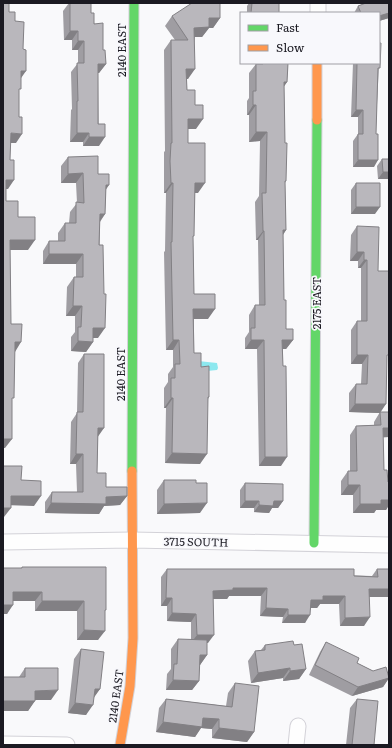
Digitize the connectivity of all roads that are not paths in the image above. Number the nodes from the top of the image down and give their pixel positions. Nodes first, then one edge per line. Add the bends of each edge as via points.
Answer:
1 (134, 3) edge
2 (317, 64) edge
3 (132, 540) junction
4 (3, 542) edge
5 (314, 543) junction
6 (389, 545) edge
7 (298, 726) dead end
8 (3, 744) edge
9 (67, 745) edge
10 (120, 745) edge
11 (296, 745) edge

1 - 3 street, 2140 EAST
2 - 5 street, 2175 EAST
3 - 4 street, 3715 SOUTH
3 - 5 street, 3715 SOUTH
3 - 10 street, 2140 EAST via 133,646 130,686
5 - 6 street, 3715 SOUTH
7 - 11 street
8 - 9 street

